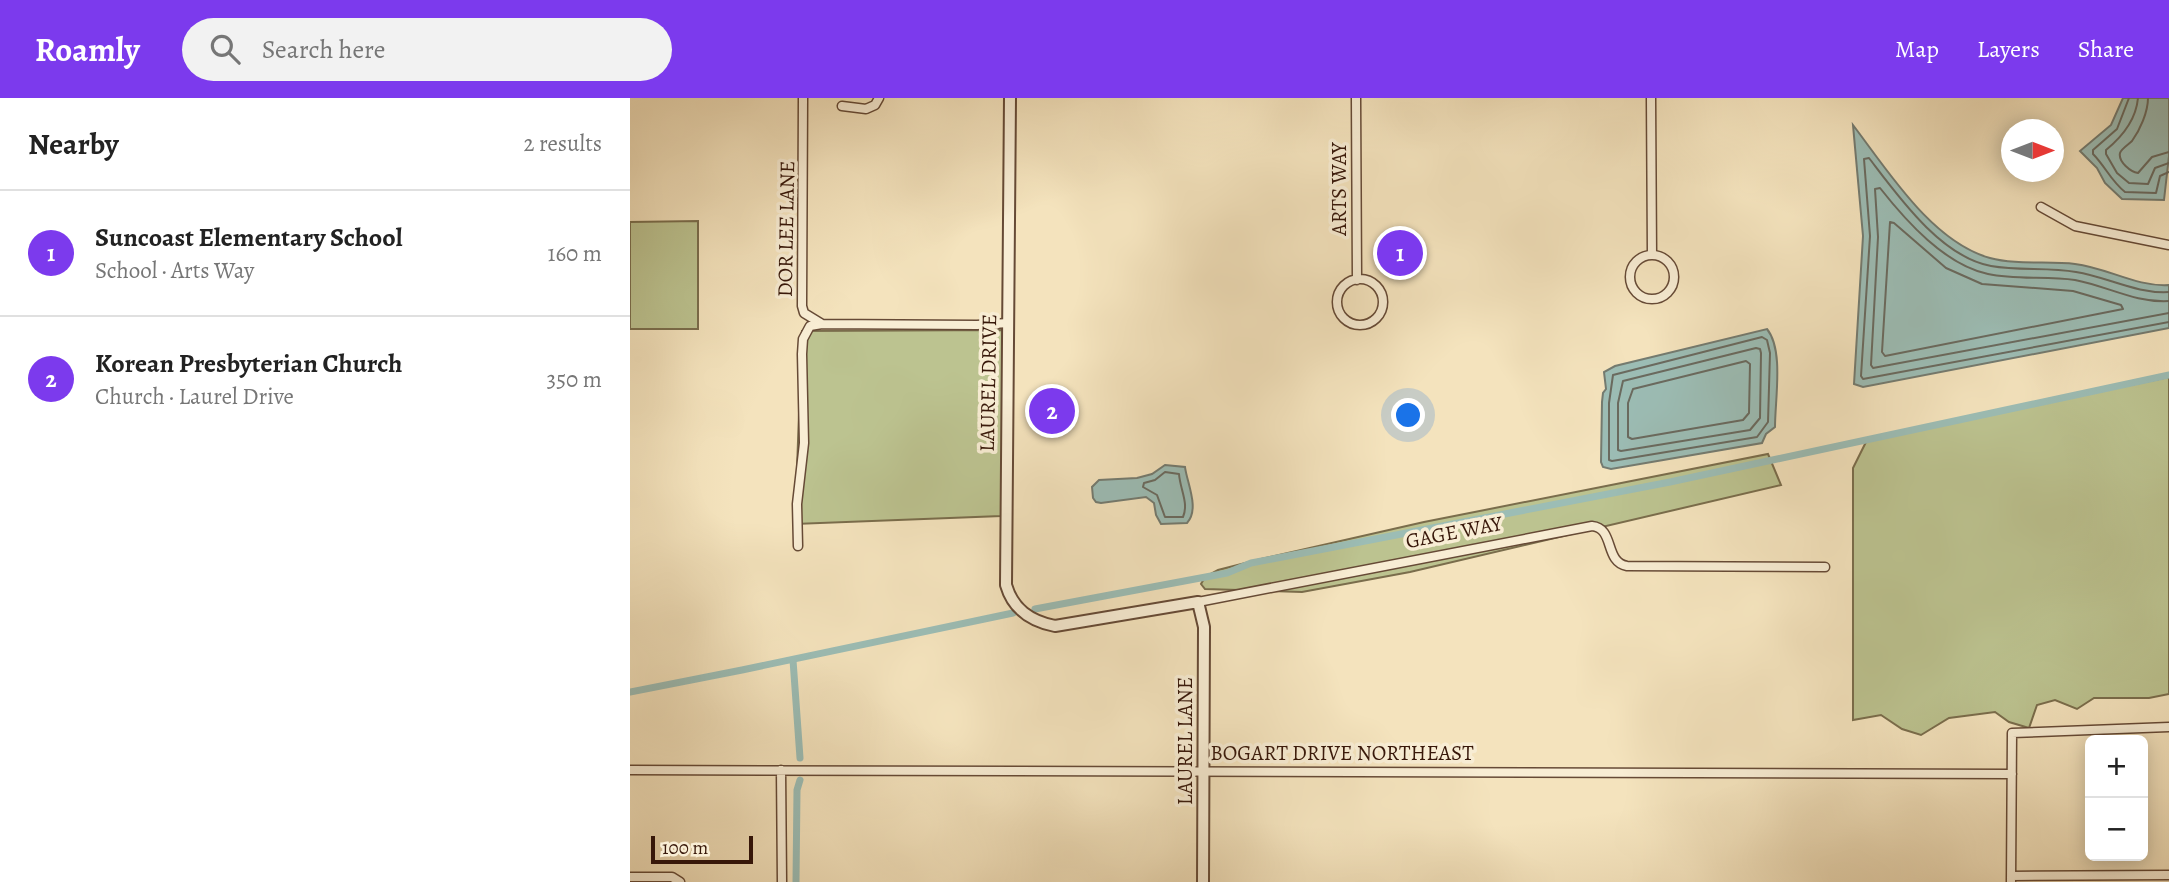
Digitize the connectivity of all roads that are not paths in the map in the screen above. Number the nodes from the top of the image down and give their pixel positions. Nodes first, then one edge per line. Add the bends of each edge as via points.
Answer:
1 (803, 98) edge
2 (879, 98) edge
3 (1010, 98) edge
4 (1356, 98) edge
5 (1651, 98) edge
6 (842, 106) dead end
7 (2041, 206) dead end
8 (2169, 245) edge
9 (1652, 254) junction
10 (1357, 280) junction
11 (1008, 323) junction
12 (822, 324) junction
13 (798, 546) dead end
14 (1825, 567) dead end
15 (1198, 602) junction
16 (1070, 625) joint
17 (2169, 727) edge
18 (630, 770) edge
19 (781, 770) junction
20 (1204, 770) junction
21 (2012, 774) junction
22 (2169, 874) edge
23 (630, 877) edge
24 (2011, 879) edge
25 (680, 882) edge
26 (782, 882) edge
27 (1203, 882) edge

1 - 12 street, DOR LEE LANE via 802,306 804,313
2 - 6 street via 866,109
3 - 11 street, LAUREL DRIVE
4 - 10 street, ARTS WAY
5 - 9 street
7 - 8 street via 2076,226
9 - 9 street via 1665,258 1674,276 1671,290 1653,300 1634,291 1629,278 1638,259
10 - 10 street via 1344,287 1338,301 1342,316 1362,325 1380,314 1383,300 1377,287
11 - 12 street
11 - 16 street, LAUREL DRIVE via 1006,584 1013,602 1032,619
12 - 13 street, DOR LEE LANE via 810,326 803,339 804,443
14 - 15 street, GAGE WAY via 1620,565 1605,532 1592,527
15 - 16 street, GAGE WAY
15 - 20 street, LAUREL LANE via 1204,627
17 - 21 street via 2012,733
18 - 19 street, BOGART DRIVE NORTHEAST
19 - 20 street, BOGART DRIVE NORTHEAST
19 - 26 street
20 - 21 street, BOGART DRIVE NORTHEAST
20 - 27 street, LAUREL LANE
21 - 24 street
22 - 24 street
23 - 25 street via 672,877

